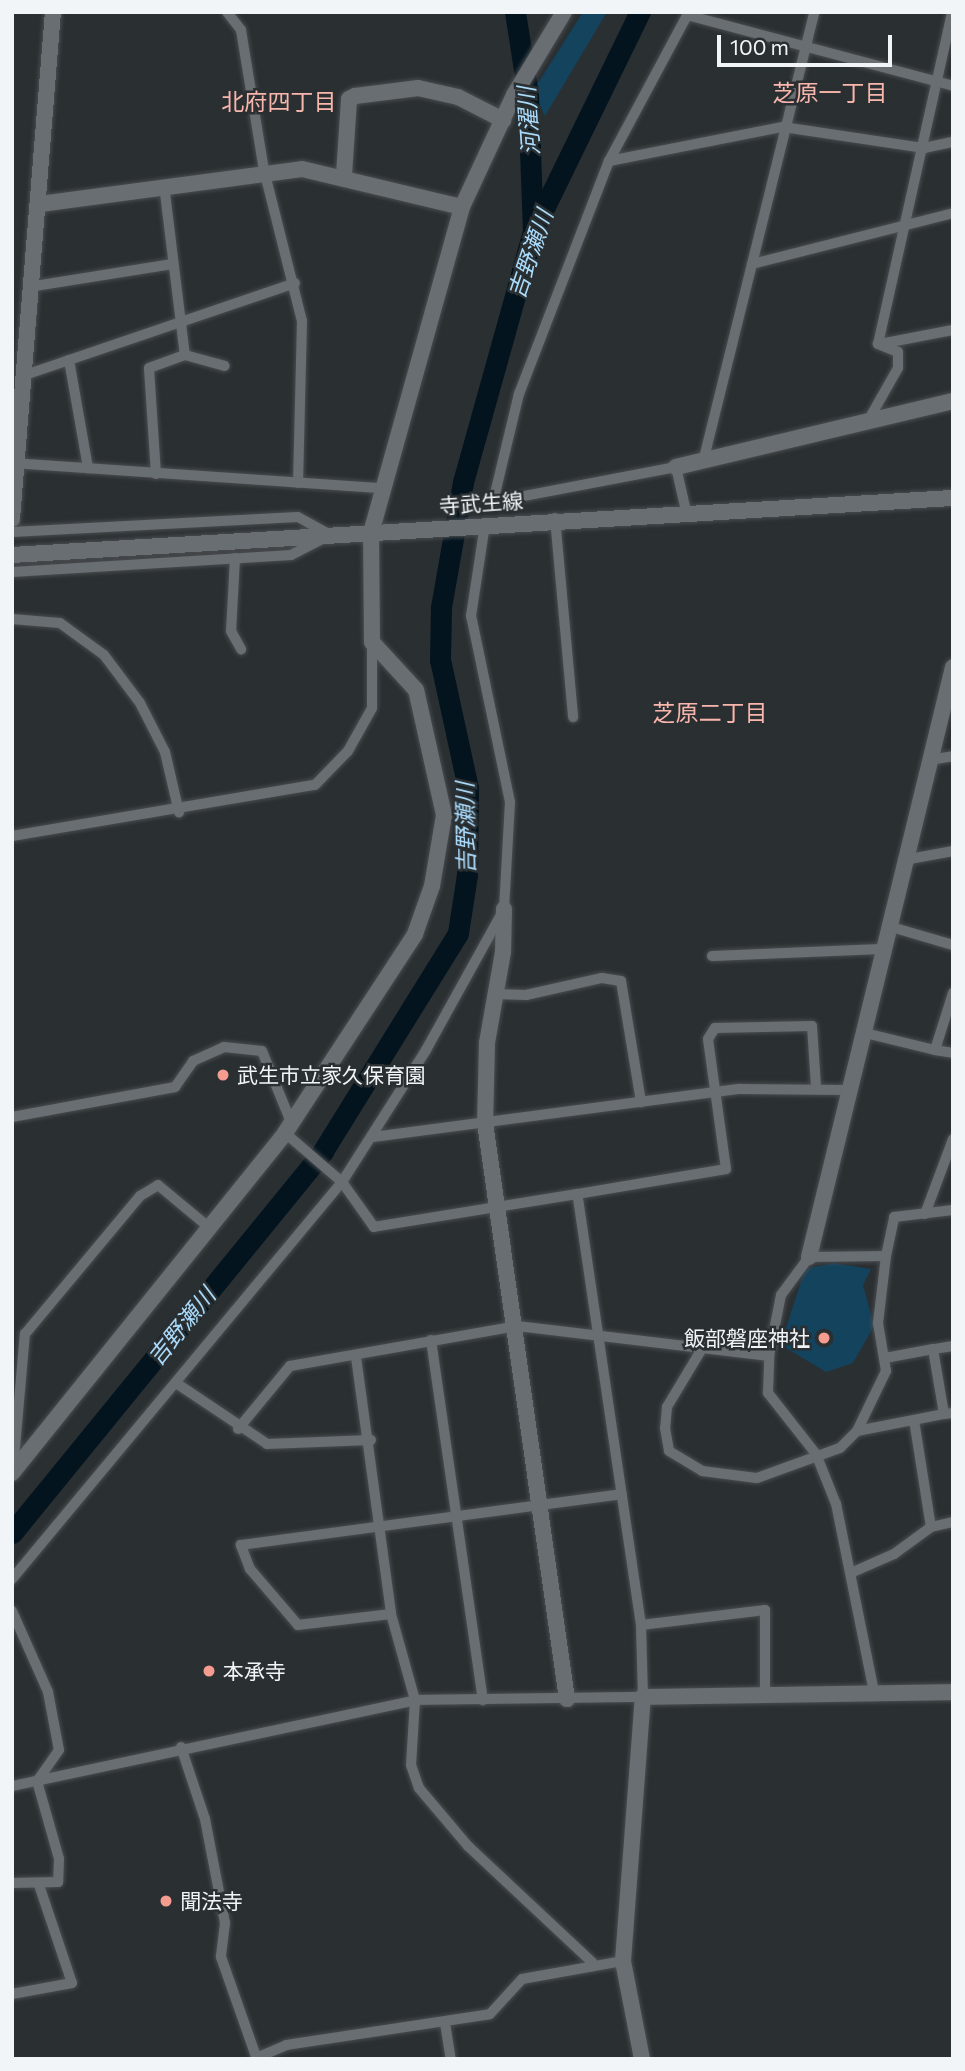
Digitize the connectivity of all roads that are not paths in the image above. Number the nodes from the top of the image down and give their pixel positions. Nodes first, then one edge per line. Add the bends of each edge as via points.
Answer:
1 (53, 12) edge
2 (227, 12) edge
3 (564, 12) edge
4 (814, 12) edge
5 (952, 12) edge
6 (688, 14) edge
7 (805, 48) junction
8 (938, 83) junction
9 (953, 86) edge
10 (503, 120) junction
11 (783, 127) junction
12 (953, 142) edge
13 (924, 148) junction
14 (609, 161) junction
15 (264, 170) junction
16 (344, 175) junction
17 (164, 185) junction
18 (40, 204) junction
19 (462, 207) junction
20 (953, 213) edge
21 (908, 225) junction
22 (172, 264) junction
23 (752, 264) junction
24 (295, 283) junction
25 (35, 286) junction
26 (179, 319) junction
27 (953, 330) edge
28 (878, 344) junction
29 (185, 355) junction
30 (69, 360) junction
31 (225, 366) dead end
32 (28, 374) junction
33 (953, 401) edge
34 (868, 421) junction
35 (703, 462) junction
36 (15, 463) edge
37 (676, 467) junction
38 (88, 468) junction
39 (156, 474) junction
40 (298, 483) junction
41 (382, 488) junction
42 (953, 498) edge
43 (686, 512) junction
44 (555, 518) junction
45 (12, 519) edge
46 (479, 524) junction
47 (12, 532) edge
48 (377, 532) junction
49 (330, 536) junction
50 (12, 555) edge
51 (235, 558) junction
52 (12, 572) edge
53 (12, 619) edge
54 (372, 642) junction
55 (241, 649) dead end
56 (953, 667) edge
57 (573, 717) dead end
58 (953, 756) edge
59 (929, 761) junction
60 (179, 812) junction
61 (12, 836) edge
62 (953, 851) edge
63 (904, 860) junction
64 (504, 909) junction
65 (888, 926) junction
66 (953, 945) edge
67 (882, 949) junction
68 (712, 956) dead end
69 (953, 993) edge
70 (495, 995) junction
71 (861, 1032) junction
72 (935, 1050) junction
73 (953, 1053) edge
74 (817, 1087) junction
75 (846, 1090) junction
76 (717, 1092) junction
77 (641, 1102) junction
78 (12, 1117) edge
79 (485, 1123) junction
80 (288, 1127) junction
81 (373, 1137) junction
82 (953, 1139) edge
83 (342, 1182) junction
84 (578, 1194) junction
85 (496, 1208) junction
86 (953, 1210) edge
87 (925, 1214) junction
88 (211, 1229) junction
89 (809, 1256) junction
90 (886, 1256) junction
91 (517, 1326) junction
92 (602, 1338) junction
93 (431, 1340) junction
94 (953, 1346) edge
95 (703, 1348) junction
96 (933, 1349) junction
97 (769, 1356) junction
98 (356, 1357) junction
99 (885, 1358) junction
100 (16, 1374) edge
101 (179, 1385) junction
102 (948, 1413) edge
103 (914, 1420) junction
104 (238, 1429) junction
105 (857, 1431) junction
106 (370, 1440) junction
107 (816, 1454) junction
108 (13, 1473) edge
109 (622, 1494) junction
110 (541, 1503) junction
111 (460, 1513) junction
112 (953, 1522) edge
113 (380, 1526) junction
114 (931, 1527) junction
115 (853, 1572) junction
116 (12, 1579) edge
117 (12, 1611) edge
118 (391, 1614) junction
119 (641, 1625) junction
120 (874, 1692) junction
121 (953, 1692) edge
122 (765, 1694) junction
123 (643, 1697) junction
124 (567, 1699) junction
125 (415, 1700) junction
126 (483, 1700) junction
127 (181, 1747) junction
128 (37, 1781) junction
129 (12, 1786) edge
130 (12, 1883) edge
131 (38, 1885) junction
132 (623, 1961) junction
133 (592, 1962) junction
134 (12, 1994) edge
135 (446, 2023) junction
136 (256, 2058) edge
137 (451, 2059) edge
138 (642, 2059) edge

1 - 18 street
2 - 15 street via 241,30
3 - 10 street
4 - 7 street
5 - 8 street
6 - 7 street
6 - 14 street
7 - 8 street
7 - 11 street
8 - 9 street
8 - 13 street
10 - 16 street via 457,97 418,88 355,96 349,99
10 - 19 street
11 - 13 street
11 - 14 street
11 - 23 street
12 - 13 street
13 - 21 street
14 - 37 street via 519,394 493,502
15 - 16 street
15 - 17 street
15 - 24 street
16 - 19 street
17 - 18 street
17 - 22 street
18 - 25 street
19 - 41 street
20 - 21 street
21 - 23 street
21 - 28 street
22 - 25 street
22 - 26 street
23 - 35 street
24 - 26 street
24 - 40 street via 302,321
25 - 32 street
26 - 29 street
26 - 30 street
27 - 28 street
28 - 34 street via 898,352 898,368
29 - 31 street
29 - 39 street via 149,368
30 - 32 street
30 - 38 street
32 - 36 street
33 - 34 street
34 - 35 street
35 - 37 street
36 - 38 street
36 - 45 street
37 - 43 street
38 - 39 street
39 - 40 street
40 - 41 street
41 - 48 street
42 - 43 street, 寺武生線
43 - 44 street, 寺武生線
44 - 46 street, 寺武生線
44 - 57 street
46 - 48 street, 寺武生線
46 - 64 street via 471,616 510,802
47 - 49 street via 298,517
48 - 49 street, 寺武生線
48 - 54 street
49 - 50 street, 寺武生線
49 - 51 street via 291,555
51 - 52 street
51 - 55 street via 231,631
53 - 60 street via 60,624 104,655 140,703 165,752
54 - 60 street via 372,708 348,751 315,785
54 - 80 street via 416,690 443,815 439,847 415,934
56 - 59 street
58 - 59 street
59 - 63 street
60 - 61 street
62 - 63 street
63 - 65 street
64 - 70 street
64 - 81 street
65 - 66 street
65 - 67 street
67 - 68 street
67 - 71 street
69 - 72 street
70 - 77 street via 526,995 601,978 621,981
70 - 79 street
71 - 72 street
71 - 75 street
72 - 73 street
74 - 75 street
74 - 76 street
74 - 76 street via 812,1026 730,1026 715,1028 708,1039
75 - 89 street
76 - 77 street
76 - 84 street via 728,1163 722,1172
77 - 79 street
78 - 80 street via 175,1087 193,1061 224,1047 262,1051
79 - 81 street
79 - 85 street
80 - 83 street via 306,1151
80 - 88 street
81 - 83 street
82 - 87 street
83 - 85 street via 374,1227
83 - 101 street
84 - 85 street
84 - 92 street
85 - 91 street
86 - 87 street
87 - 90 street via 894,1217
88 - 100 street via 158,1185 140,1196 25,1334
88 - 108 street
89 - 90 street
89 - 97 street via 781,1296
90 - 99 street via 878,1324
91 - 92 street
91 - 93 street
91 - 110 street
92 - 95 street
92 - 109 street
93 - 98 street
93 - 111 street
94 - 96 street
95 - 97 street
95 - 107 street via 667,1407 669,1451 702,1471 757,1478
96 - 99 street
96 - 102 street
97 - 107 street via 768,1393
98 - 104 street via 290,1366
98 - 106 street
99 - 105 street via 886,1371
100 - 108 street
101 - 104 street
101 - 116 street
102 - 103 street
103 - 105 street
103 - 114 street
104 - 106 street via 286,1448
105 - 107 street via 840,1448
106 - 113 street
107 - 115 street
109 - 110 street
109 - 119 street
110 - 111 street
110 - 124 street
111 - 113 street
111 - 126 street
112 - 114 street
113 - 118 street
113 - 118 street via 241,1545 250,1569 298,1625
114 - 115 street via 894,1554
115 - 120 street
117 - 128 street via 48,1692 59,1750
118 - 125 street
119 - 122 street via 765,1611
119 - 123 street
120 - 121 street
120 - 122 street
122 - 123 street
123 - 124 street
123 - 132 street
124 - 126 street
125 - 126 street
125 - 127 street
125 - 133 street via 411,1765 424,1796 468,1846
127 - 128 street
127 - 136 street via 205,1819 225,1923 221,1957
128 - 129 street
128 - 131 street via 59,1860 58,1882
130 - 131 street
131 - 134 street via 72,1983
132 - 133 street
132 - 138 street
133 - 135 street via 522,1979 491,2014
135 - 136 street via 286,2045
135 - 137 street

